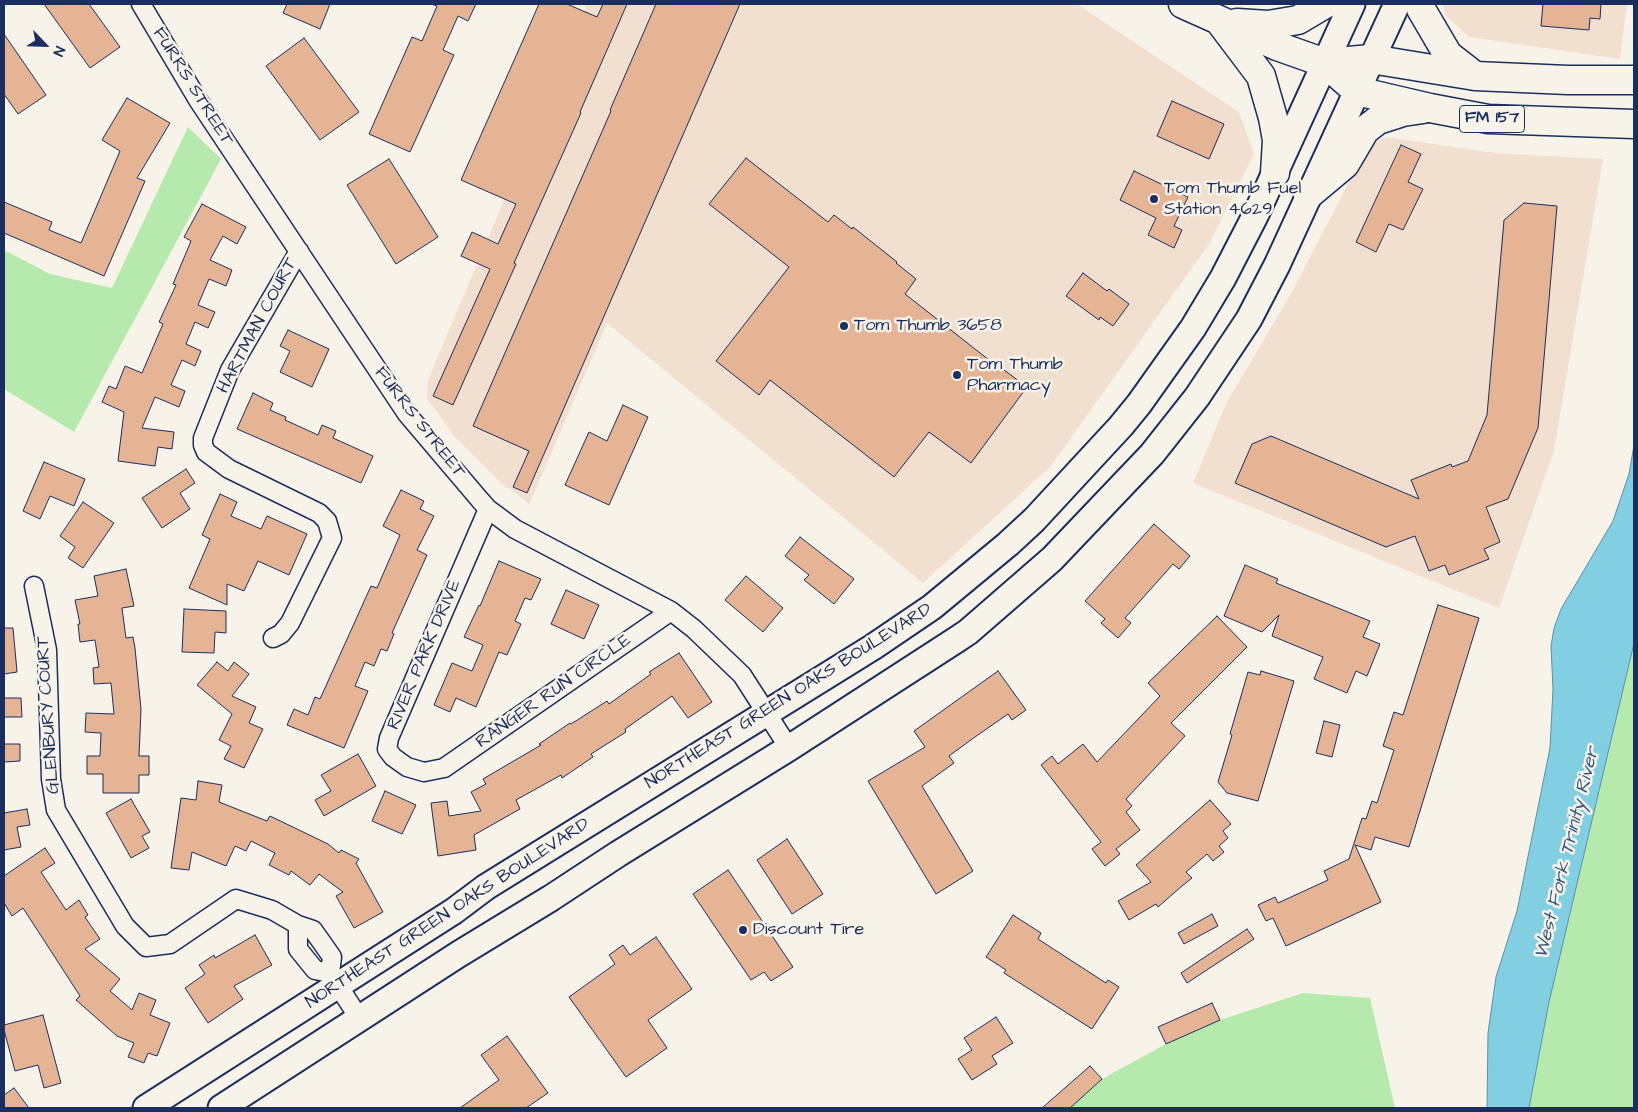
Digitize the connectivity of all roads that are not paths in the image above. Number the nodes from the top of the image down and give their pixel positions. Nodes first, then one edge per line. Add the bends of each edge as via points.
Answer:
1 (141, 4) edge
2 (1183, 4) edge
3 (1325, 4) edge
4 (1352, 4) edge
5 (1397, 4) edge
6 (1421, 4) edge
7 (1220, 22) junction
8 (1372, 59) junction
9 (1325, 63) junction
10 (1475, 76) junction
11 (1634, 80) edge
12 (1357, 91) junction
13 (1430, 108) junction
14 (1632, 123) edge
15 (1275, 173) junction
16 (1308, 195) junction
17 (299, 251) junction
18 (1121, 426) junction
19 (1152, 454) junction
20 (488, 509) junction
21 (34, 586) dead end
22 (671, 612) junction
23 (272, 638) dead end
24 (767, 713) junction
25 (789, 748) junction
26 (436, 771) joint
27 (333, 979) junction
28 (359, 1018) junction
29 (146, 1108) edge
30 (221, 1108) edge

1 - 17 street, FURRS STREET via 198,100
2 - 7 main road, FM 157
3 - 7 main road via 1298,20 1268,25
4 - 9 main road, NORTHEAST GREEN OAKS BOULEVARD
5 - 8 main road
6 - 10 main road via 1448,55
7 - 9 main road, FM 157
7 - 15 main road via 1261,76 1274,125
8 - 9 main road, FM 157
8 - 10 main road, FM 157
8 - 12 main road
9 - 12 main road, FM 157
9 - 15 main road, NORTHEAST GREEN OAKS BOULEVARD
10 - 11 main road, FM 157
12 - 13 main road, FM 157
12 - 16 main road
13 - 14 main road, FM 157 via 1488,119
13 - 16 main road via 1378,120 1365,130 1345,164
15 - 18 main road, NORTHEAST GREEN OAKS BOULEVARD via 1207,306 1179,350
16 - 19 main road via 1249,320 1202,390
17 - 20 street, FURRS STREET via 407,414
17 - 23 street, HARTMAN COURT via 230,370 203,438 206,452 229,469 327,521 332,538 290,623 281,634
18 - 19 main road
18 - 24 main road, NORTHEAST GREEN OAKS BOULEVARD via 1034,520 976,572 932,607
19 - 25 main road via 1052,559 968,632
20 - 22 street, FURRS STREET via 515,529
20 - 26 street, RIVER PARK DRIVE via 387,749 407,767 424,772
21 - 27 street, GLENBURY COURT via 47,650 51,779 56,810 125,926 146,947 170,944 236,899 272,910 313,930 332,957
22 - 24 street, FURRS STREET via 694,629 742,675
22 - 26 street, RANGER RUN CIRCLE
24 - 25 street, FURRS STREET
24 - 27 main road, NORTHEAST GREEN OAKS BOULEVARD via 486,887 454,911
25 - 28 main road
27 - 28 street
27 - 29 main road, NORTHEAST GREEN OAKS BOULEVARD
28 - 30 main road

